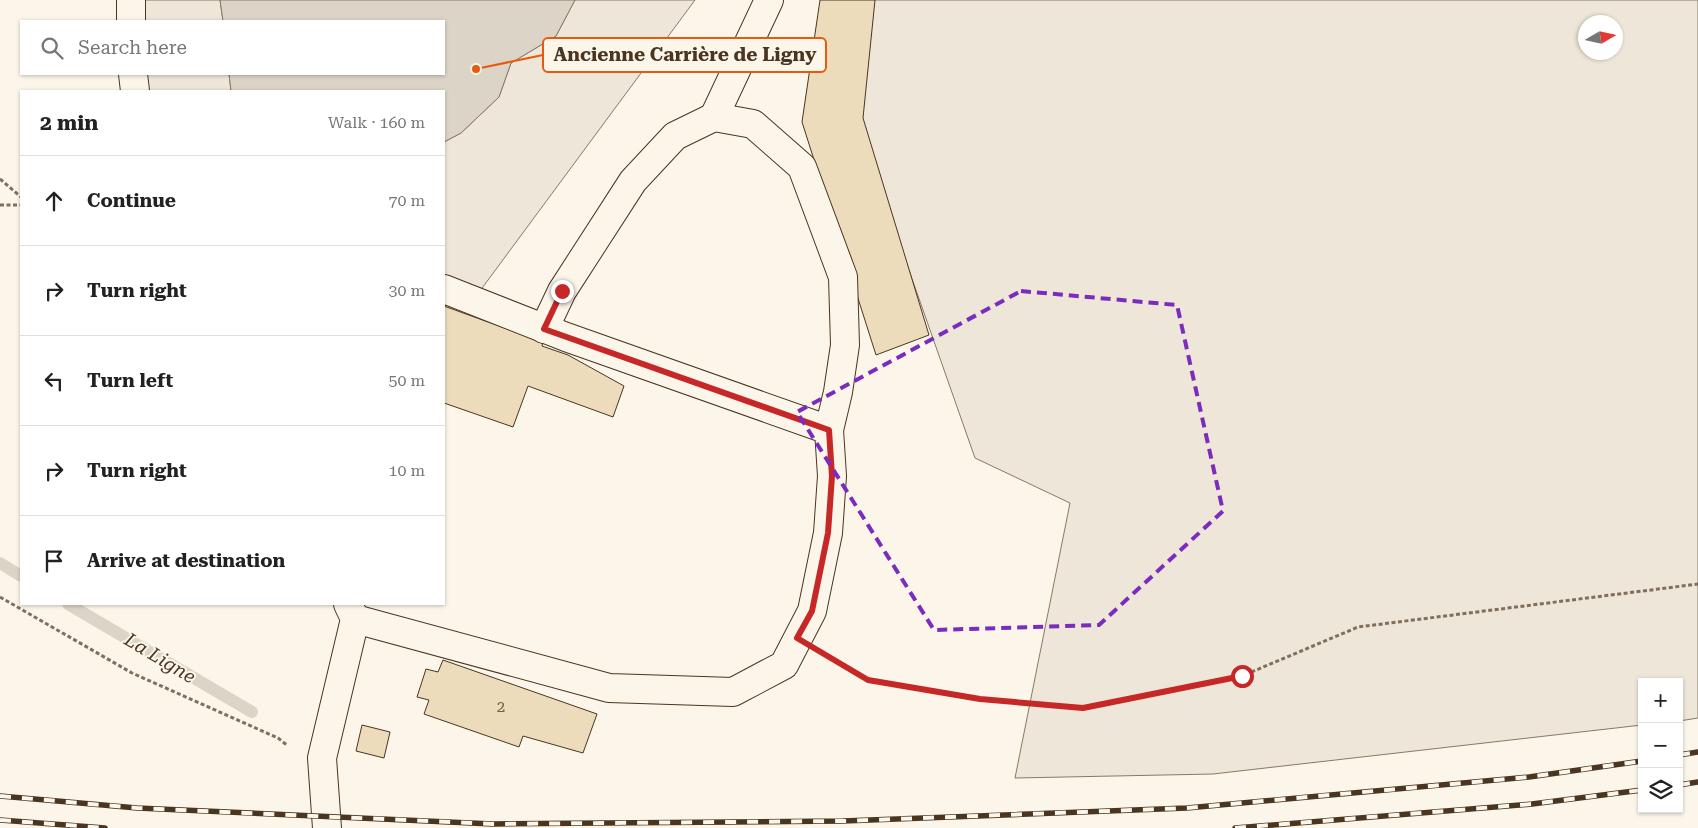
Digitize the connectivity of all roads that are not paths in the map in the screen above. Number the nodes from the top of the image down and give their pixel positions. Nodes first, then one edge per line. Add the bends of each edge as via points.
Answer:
1 (131, 0) edge
2 (769, 0) edge
3 (131, 20) edge
4 (133, 75) edge
5 (135, 90) edge
6 (714, 117) junction
7 (445, 288) edge
8 (544, 329) junction
9 (829, 430) junction
10 (351, 611) edge
11 (327, 828) edge

1 - 3 lane
2 - 6 lane
4 - 5 lane
6 - 8 lane via 675,136 633,181 562,291
6 - 9 lane via 753,124 802,167 843,277 845,345
7 - 8 lane
8 - 9 lane
9 - 10 lane via 832,476 828,533 812,611 784,665 733,692 609,688
10 - 11 lane via 322,758

